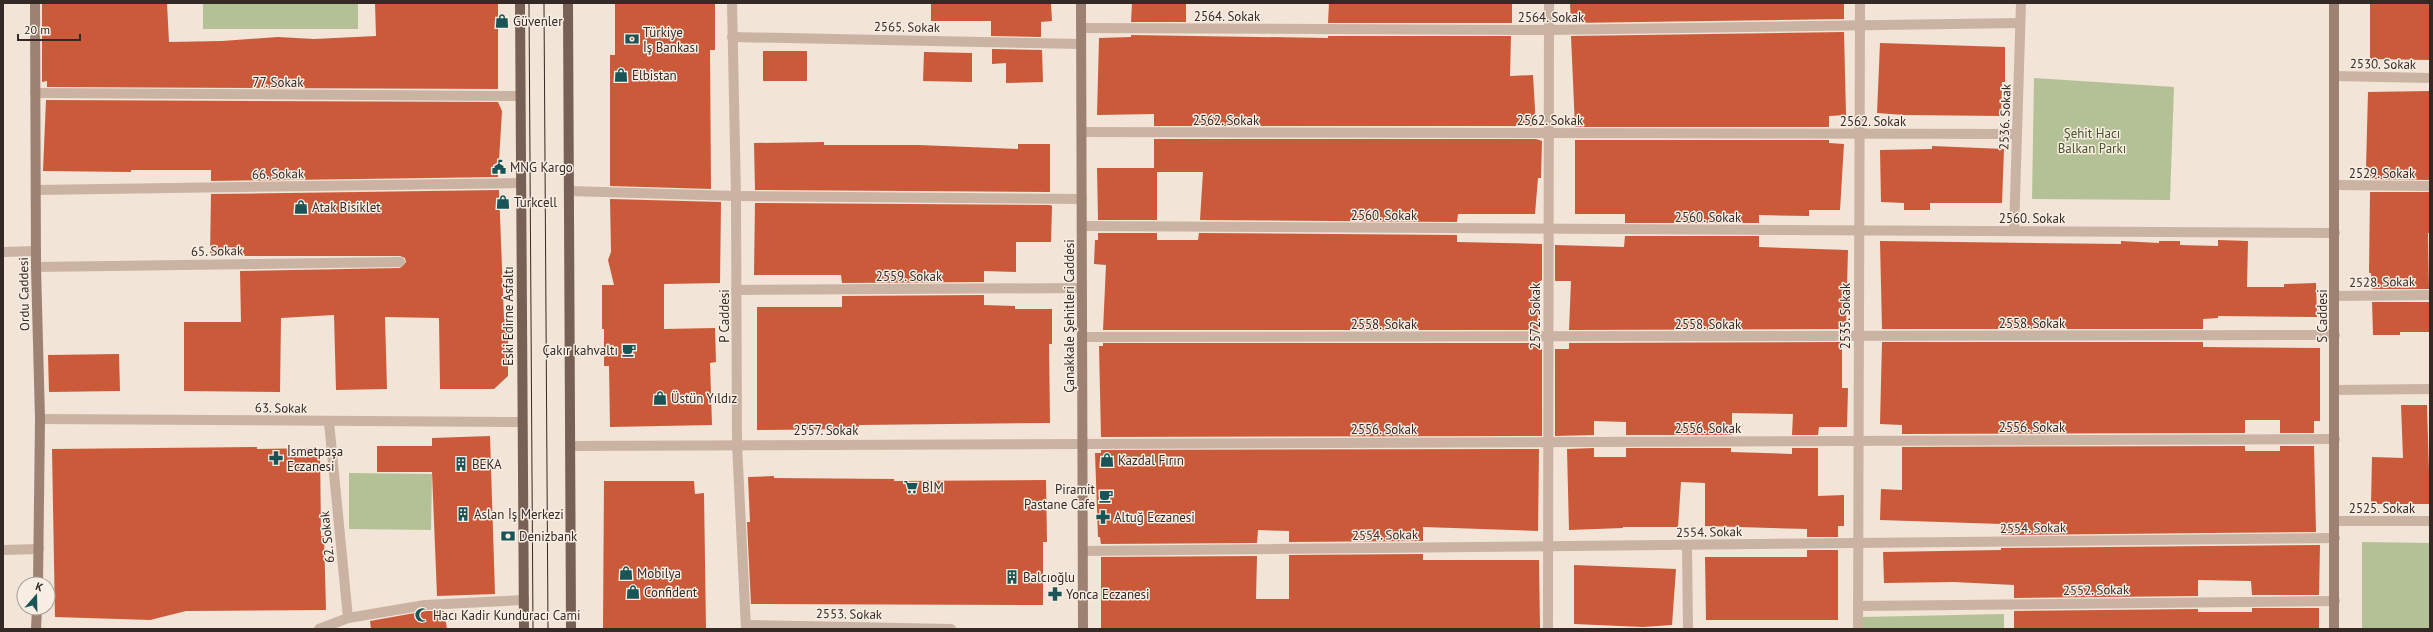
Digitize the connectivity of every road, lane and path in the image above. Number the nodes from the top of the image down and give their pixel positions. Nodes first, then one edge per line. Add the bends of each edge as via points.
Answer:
1 (35, 3) edge
2 (520, 3) edge
3 (568, 3) edge
4 (732, 3) edge
5 (1081, 3) edge
6 (1549, 3) edge
7 (1860, 3) edge
8 (2021, 3) edge
9 (2334, 3) edge
10 (2020, 24) junction
11 (1860, 25) junction
12 (1081, 28) junction
13 (1549, 30) junction
14 (732, 37) junction
15 (1081, 44) junction
16 (2335, 76) junction
17 (2430, 78) edge
18 (35, 93) junction
19 (520, 96) junction
20 (1082, 132) junction
21 (1549, 133) junction
22 (1858, 134) junction
23 (2017, 134) junction
24 (520, 184) junction
25 (2334, 185) junction
26 (2430, 186) edge
27 (36, 190) junction
28 (569, 191) junction
29 (736, 196) junction
30 (1082, 199) junction
31 (1082, 226) junction
32 (1549, 229) junction
33 (1858, 231) junction
34 (2014, 231) junction
35 (2335, 233) junction
36 (36, 251) junction
37 (3, 252) edge
38 (400, 262) dead end
39 (36, 266) junction
40 (1082, 288) junction
41 (736, 290) junction
42 (2430, 295) edge
43 (2334, 296) junction
44 (2334, 335) junction
45 (1858, 336) junction
46 (1082, 337) junction
47 (1548, 337) junction
48 (2430, 389) edge
49 (2335, 390) junction
50 (40, 419) junction
51 (329, 422) junction
52 (521, 422) junction
53 (2335, 439) junction
54 (1858, 440) junction
55 (1548, 442) junction
56 (1082, 443) junction
57 (737, 444) junction
58 (570, 446) junction
59 (2335, 521) junction
60 (2430, 521) edge
61 (2335, 538) junction
62 (1858, 543) junction
63 (1687, 545) junction
64 (1548, 546) junction
65 (3, 550) edge
66 (39, 550) junction
67 (1083, 551) junction
68 (38, 576) edge
69 (524, 600) junction
70 (2335, 601) junction
71 (1858, 606) junction
72 (37, 616) edge
73 (348, 618) junction
74 (746, 627) edge
75 (36, 629) edge
76 (319, 629) edge
77 (524, 629) edge
78 (571, 629) edge
79 (951, 629) edge
80 (1083, 629) edge
81 (1548, 629) edge
82 (1688, 629) edge
83 (1858, 629) edge
84 (2334, 629) edge

1 - 18 main road, Ordu Caddesi
2 - 19 main road, Eski Edirne Asfaltı
3 - 28 main road
4 - 14 street, P Caddesi
5 - 12 main road, Çanakkale Şehitleri Caddesi
6 - 13 street, 2572. Sokak
7 - 11 street, 2535. Sokak
8 - 10 street, 2536. Sokak
9 - 16 main road, S Caddesi
10 - 11 street, 2564. Sokak
10 - 23 street, 2536. Sokak
11 - 13 street, 2564. Sokak
11 - 22 street, 2535. Sokak
12 - 13 street, 2564. Sokak
12 - 15 main road, Çanakkale Şehitleri Caddesi
13 - 21 street, 2572. Sokak
14 - 15 street, 2565. Sokak
14 - 29 street, P Caddesi
15 - 20 main road, Çanakkale Şehitleri Caddesi
16 - 17 street, 2530. Sokak
16 - 25 main road, S Caddesi
18 - 19 street, 77. Sokak
18 - 27 main road, Ordu Caddesi
19 - 24 main road, Eski Edirne Asfaltı
20 - 21 street, 2562. Sokak
20 - 30 main road, Çanakkale Şehitleri Caddesi
21 - 22 street, 2562. Sokak
21 - 32 street, 2572. Sokak
22 - 23 street, 2562. Sokak
22 - 33 street, 2535. Sokak
23 - 34 street, 2536. Sokak
24 - 27 street, 66. Sokak
24 - 52 main road, Eski Edirne Asfaltı
25 - 26 street, 2529. Sokak
25 - 35 main road, S Caddesi
27 - 36 main road, Ordu Caddesi
28 - 29 street
28 - 58 main road
29 - 30 street
29 - 41 street, P Caddesi
30 - 31 main road, Çanakkale Şehitleri Caddesi
31 - 32 street, 2560. Sokak
31 - 40 main road, Çanakkale Şehitleri Caddesi
32 - 33 street, 2560. Sokak
32 - 47 street, 2572. Sokak
33 - 34 street, 2560. Sokak
33 - 45 street, 2535. Sokak
34 - 35 street, 2560. Sokak
35 - 43 main road, S Caddesi
36 - 37 street
36 - 39 main road, Ordu Caddesi
38 - 39 street, 65. Sokak
39 - 50 main road, Ordu Caddesi
40 - 41 street, 2559. Sokak
40 - 46 main road, Çanakkale Şehitleri Caddesi
41 - 57 street, P Caddesi
42 - 43 street, 2528. Sokak
43 - 44 main road, S Caddesi
44 - 45 street, 2558. Sokak
44 - 49 main road, S Caddesi
45 - 47 street, 2558. Sokak
45 - 54 street, 2535. Sokak
46 - 47 street, 2558. Sokak
46 - 56 main road, Çanakkale Şehitleri Caddesi
47 - 55 street, 2572. Sokak
48 - 49 street
49 - 53 main road, S Caddesi
50 - 51 street, 63. Sokak
50 - 66 main road, Ordu Caddesi
51 - 52 street, 63. Sokak
51 - 73 street, 62. Sokak
52 - 69 main road, Eski Edirne Asfaltı
53 - 54 street, 2556. Sokak
53 - 59 main road, S Caddesi
54 - 55 street, 2556. Sokak
54 - 62 street, 2535. Sokak
55 - 56 street, 2556. Sokak
55 - 64 street, 2572. Sokak
56 - 57 street, 2557. Sokak
56 - 67 main road, Çanakkale Şehitleri Caddesi
57 - 58 street, 2557. Sokak
57 - 74 street, P Caddesi
58 - 78 main road
59 - 60 street, 2525. Sokak
59 - 61 main road, S Caddesi
61 - 62 street, 2554. Sokak
61 - 70 main road, S Caddesi
62 - 63 street, 2554. Sokak
62 - 71 street, 2535. Sokak
63 - 64 street, 2554. Sokak
63 - 82 street
64 - 67 street, 2554. Sokak
64 - 81 street, 2572. Sokak
65 - 66 street
66 - 68 main road, Ordu Caddesi
67 - 80 main road, Çanakkale Şehitleri Caddesi
69 - 73 street via 426,605
69 - 77 main road, Eski Edirne Asfaltı
70 - 71 street, 2552. Sokak
70 - 84 main road, S Caddesi
71 - 83 street, 2535. Sokak
72 - 75 main road
73 - 76 street
74 - 79 street, 2553. Sokak

